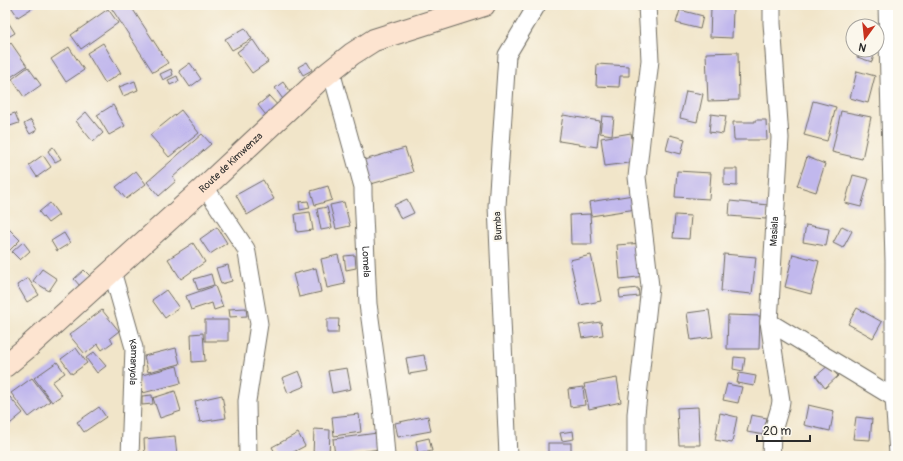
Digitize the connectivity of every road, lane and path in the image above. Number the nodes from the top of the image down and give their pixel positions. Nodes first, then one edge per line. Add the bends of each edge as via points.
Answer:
1 (484, 5) edge
2 (537, 5) edge
3 (646, 5) edge
4 (772, 5) edge
5 (887, 5) edge
6 (331, 71) junction
7 (205, 187) junction
8 (112, 271) junction
9 (769, 322) junction
10 (5, 366) edge
11 (896, 399) edge
12 (898, 454) edge
13 (130, 456) edge
14 (248, 456) edge
15 (386, 456) edge
16 (508, 456) edge
17 (636, 456) edge
18 (771, 456) edge

1 - 6 street, Route de Kimwenza via 374,40
2 - 16 street, Bumba via 507,55 497,198
3 - 17 street via 650,60 637,177 650,286 636,414
4 - 9 street, Masiala via 780,138
5 - 11 street
6 - 7 street, Route de Kimwenza
6 - 15 street, Lomela via 364,194 368,304
7 - 8 street, Route de Kimwenza
7 - 14 street via 246,249 259,324 247,401
8 - 10 street, Route de Kimwenza
8 - 13 street, Kamanyola via 134,348
9 - 11 street
9 - 18 street, Masiala via 781,401 772,434
11 - 12 street

